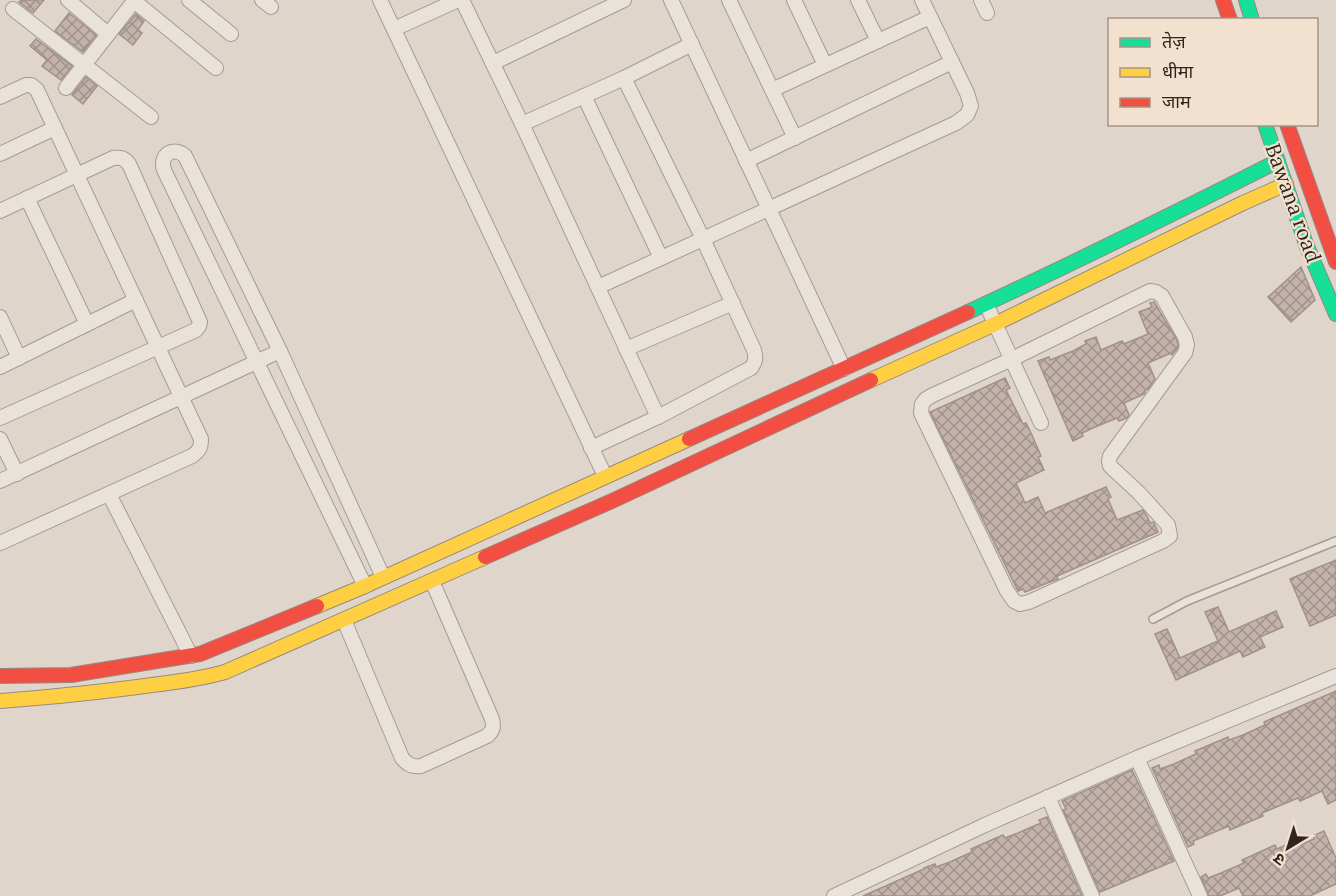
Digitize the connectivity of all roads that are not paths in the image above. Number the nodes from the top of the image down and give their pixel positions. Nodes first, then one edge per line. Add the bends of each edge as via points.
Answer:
1 (68, 0) edge
2 (134, 0) edge
3 (189, 0) edge
4 (381, 0) edge
5 (458, 0) edge
6 (462, 0) edge
7 (624, 0) edge
8 (671, 0) edge
9 (729, 0) edge
10 (794, 0) edge
11 (858, 0) edge
12 (922, 0) edge
13 (981, 0) edge
14 (1223, 0) edge
15 (1246, 0) edge
16 (13, 9) dead end
17 (987, 13) dead end
18 (930, 17) junction
19 (1229, 18) edge
20 (1251, 18) edge
21 (394, 29) junction
22 (108, 34) junction
23 (231, 34) dead end
24 (878, 41) junction
25 (692, 44) junction
26 (952, 62) junction
27 (493, 63) junction
28 (84, 65) junction
29 (825, 65) junction
30 (216, 68) dead end
31 (624, 78) junction
32 (66, 88) dead end
33 (772, 90) junction
34 (584, 96) junction
35 (0, 97) edge
36 (151, 117) dead end
37 (522, 124) junction
38 (1266, 126) edge
39 (1288, 126) edge
40 (55, 128) junction
41 (795, 138) junction
42 (0, 154) edge
43 (746, 161) junction
44 (1278, 161) junction
45 (77, 175) junction
46 (1286, 184) junction
47 (27, 198) junction
48 (769, 209) junction
49 (0, 211) edge
50 (703, 239) junction
51 (661, 258) junction
52 (1336, 262) edge
53 (598, 287) junction
54 (136, 300) junction
55 (733, 303) junction
56 (986, 304) junction
57 (1336, 314) edge
58 (0, 317) edge
59 (87, 324) junction
60 (995, 324) junction
61 (158, 347) junction
62 (626, 349) junction
63 (280, 351) junction
64 (19, 358) junction
65 (1012, 359) junction
66 (257, 362) junction
67 (0, 367) edge
68 (844, 369) junction
69 (181, 397) junction
70 (658, 417) junction
71 (0, 418) edge
72 (1041, 423) dead end
73 (0, 439) edge
74 (591, 448) junction
75 (16, 474) junction
76 (605, 476) junction
77 (0, 482) edge
78 (110, 494) junction
79 (1336, 541) edge
80 (0, 543) edge
81 (383, 577) junction
82 (432, 581) junction
83 (364, 586) junction
84 (1153, 619) dead end
85 (344, 620) junction
86 (191, 656) junction
87 (0, 676) edge
88 (1336, 676) edge
89 (0, 701) edge
90 (1137, 758) junction
91 (1048, 797) junction
92 (834, 896) edge
93 (1092, 896) edge
94 (1200, 896) edge

1 - 22 street
2 - 22 street
2 - 30 street
3 - 23 street
4 - 21 street
5 - 21 street
6 - 27 street
7 - 27 street
8 - 25 street
9 - 33 street
10 - 29 street
11 - 24 street
12 - 18 street
13 - 17 street
14 - 19 street
15 - 20 street
16 - 28 street
18 - 24 street
18 - 26 street
21 - 74 street
22 - 28 street
24 - 29 street
25 - 31 street
25 - 43 street
26 - 41 street
26 - 48 street via 971,106 967,116
27 - 37 street
28 - 32 street
28 - 36 street
29 - 33 street
31 - 34 street
31 - 50 street
33 - 41 street
34 - 37 street
34 - 51 street
35 - 40 street via 31,84
37 - 53 street
38 - 44 street, Bawana road
39 - 52 street, Bawana road
40 - 42 street
40 - 45 street
41 - 43 street
43 - 48 street
44 - 46 street, Bawana road
44 - 56 street
45 - 47 street
45 - 54 street
45 - 61 street via 113,158 120,157 129,164 200,322 196,330
46 - 57 street, Bawana road
46 - 60 street
47 - 49 street
47 - 59 street
48 - 50 street
48 - 68 street
50 - 51 street
50 - 55 street
51 - 53 street
53 - 62 street
54 - 59 street
54 - 61 street
55 - 62 street
55 - 70 street via 754,350 755,363
56 - 60 street
56 - 68 street
58 - 64 street
59 - 64 street
60 - 65 street
60 - 82 street
61 - 69 street
61 - 71 street
62 - 70 street
63 - 66 street
63 - 66 street via 185,156 175,151 168,154 163,159 164,170
63 - 81 street
64 - 67 street
65 - 65 street via 926,399 921,412 1007,591 1020,604 1170,536 1168,525 1113,471 1108,461 1187,345 1162,296 1150,291
65 - 72 street
66 - 69 street
66 - 83 street
68 - 76 street
69 - 75 street
69 - 78 street via 201,439 198,452
70 - 74 street
73 - 75 street
74 - 76 street
75 - 77 street
76 - 81 street
78 - 80 street
78 - 86 street
79 - 84 lane via 1187,601
81 - 83 street
82 - 85 street
82 - 85 street via 494,726 486,736 421,766 408,765 402,758
83 - 86 street
85 - 89 street via 213,676
86 - 87 street via 71,675
88 - 90 street
90 - 91 street
90 - 94 street
91 - 92 street
91 - 93 street

